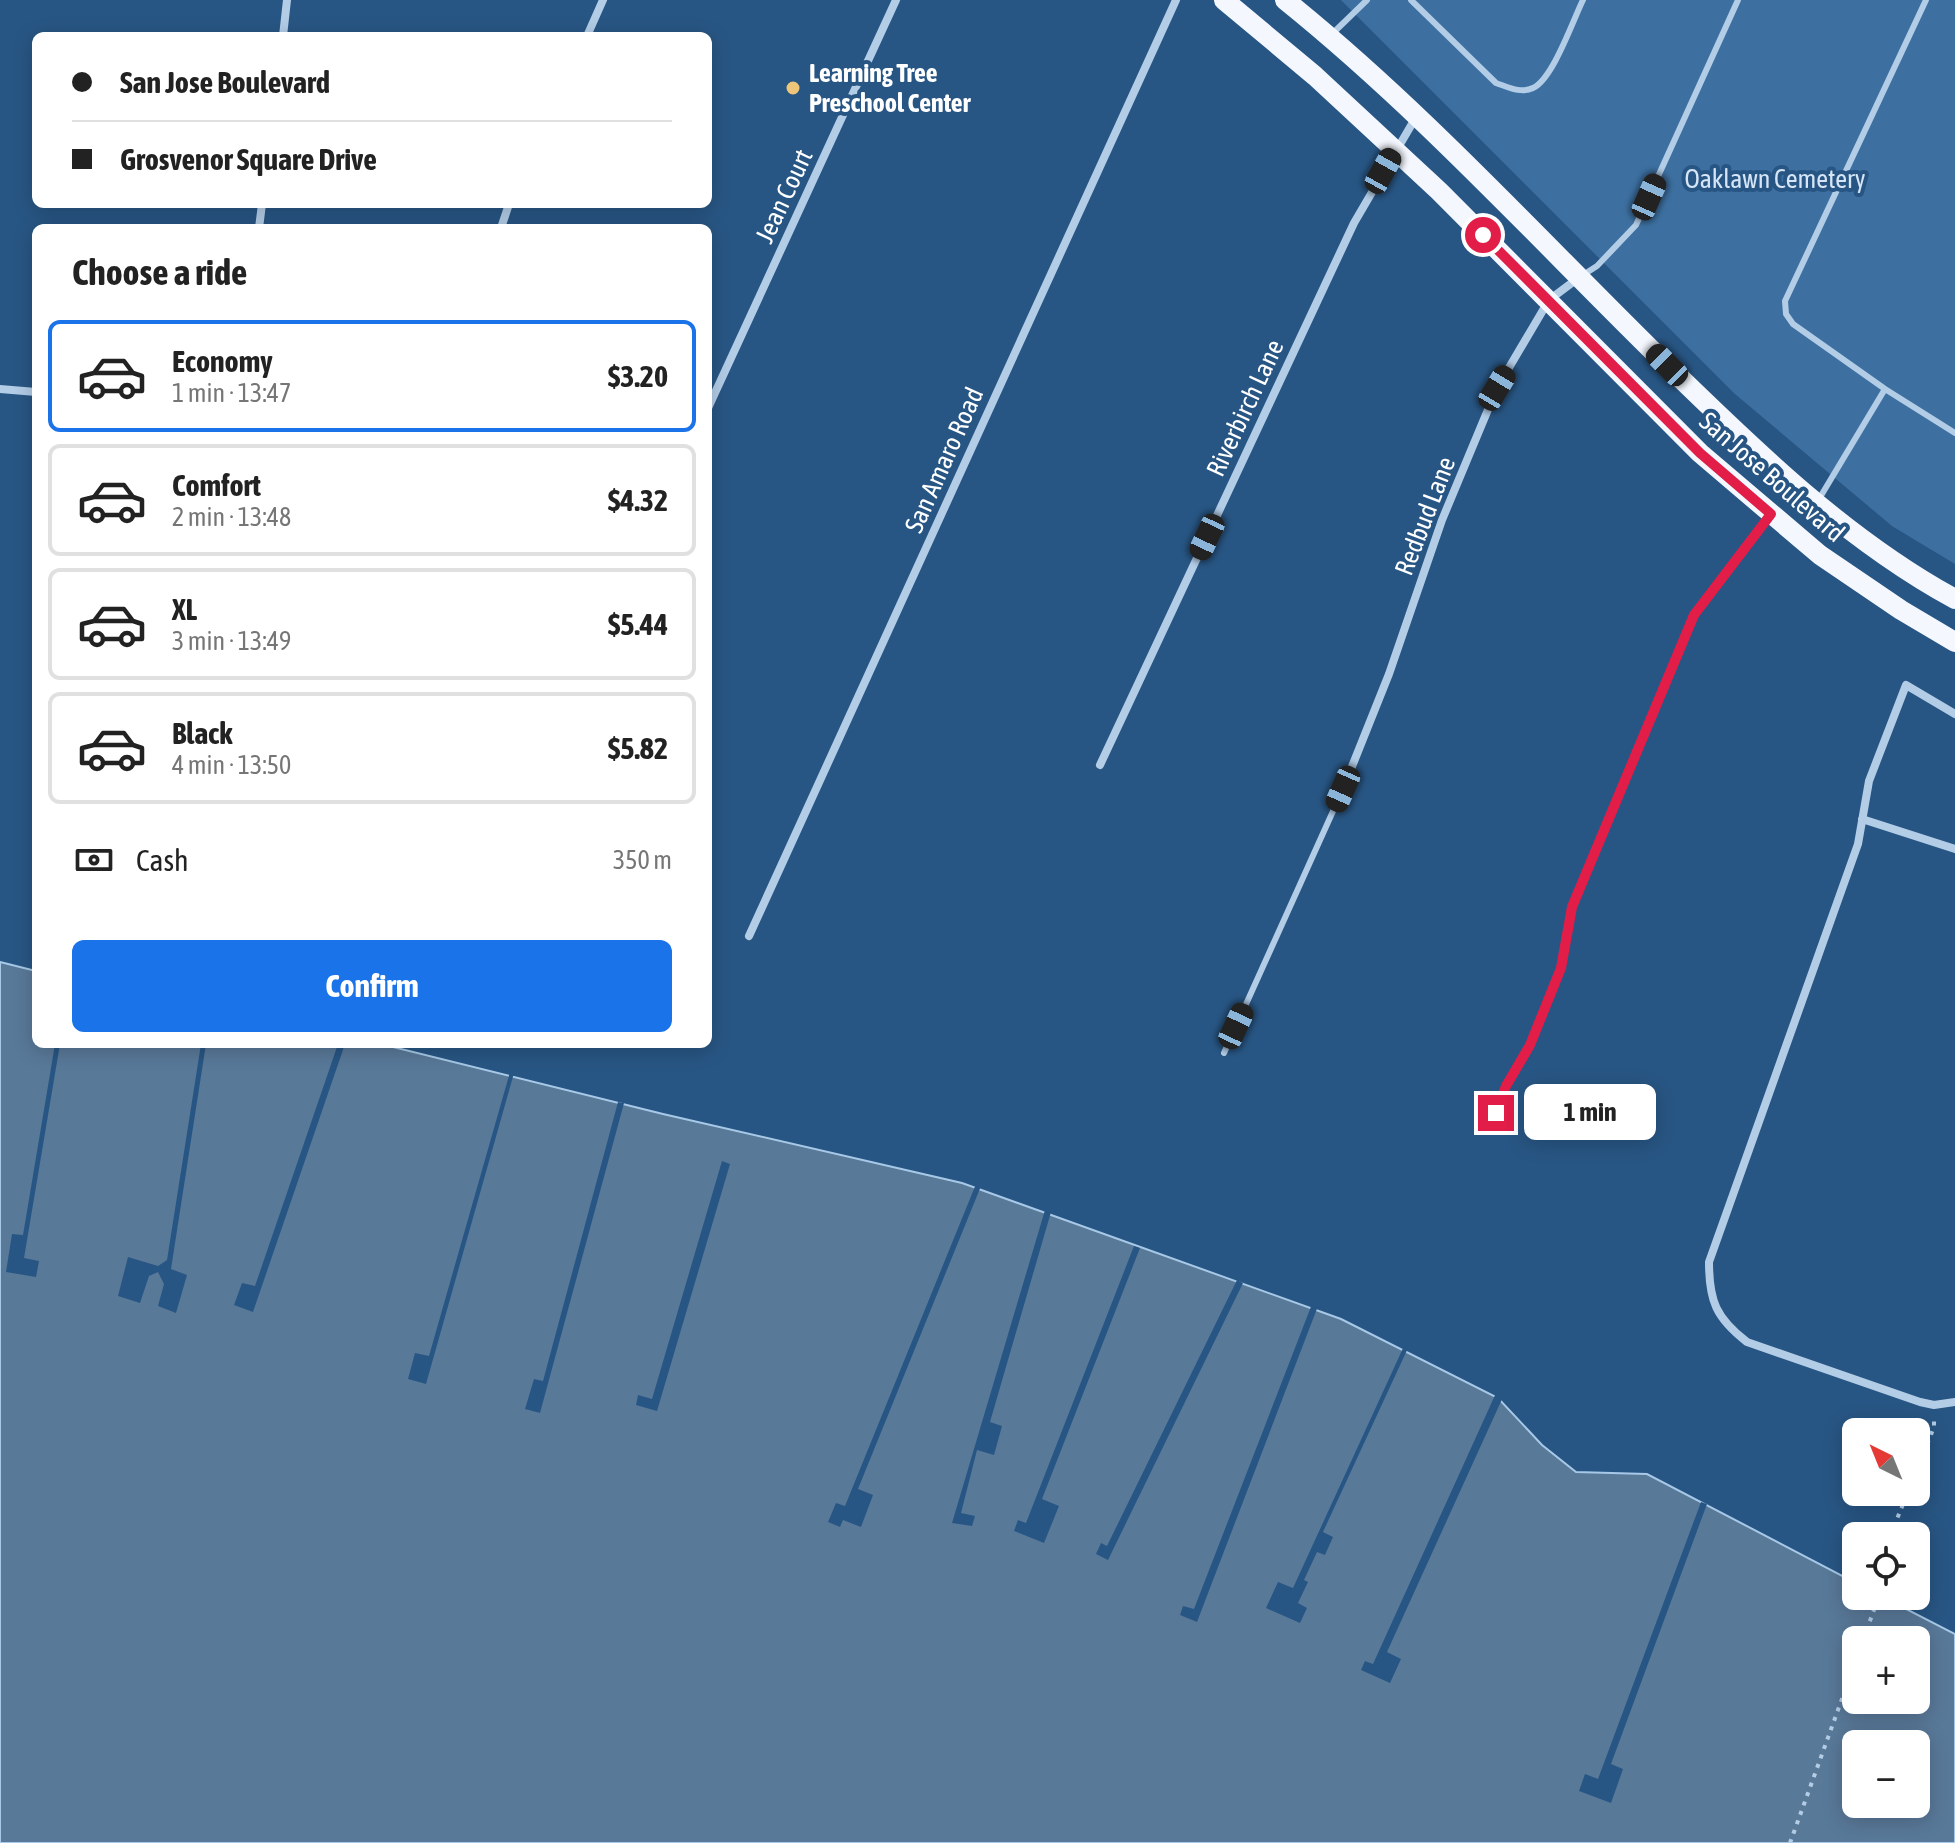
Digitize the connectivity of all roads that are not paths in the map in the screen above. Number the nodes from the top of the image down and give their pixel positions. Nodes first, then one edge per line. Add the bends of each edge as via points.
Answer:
1 (287, 0) edge
2 (603, 0) edge
3 (896, 0) edge
4 (1176, 0) edge
5 (1224, 0) edge
6 (1285, 0) edge
7 (1367, 0) edge
8 (1411, 0) edge
9 (1583, 0) edge
10 (1738, 0) edge
11 (1926, 0) edge
12 (283, 32) edge
13 (589, 32) edge
14 (1329, 37) junction
15 (1416, 117) junction
16 (1394, 151) junction
17 (1579, 277) junction
18 (1549, 300) junction
19 (0, 389) edge
20 (1885, 389) junction
21 (32, 392) edge
22 (712, 399) edge
23 (1955, 433) edge
24 (1818, 503) junction
25 (1771, 514) junction
26 (1955, 599) edge
27 (1955, 642) edge
28 (1955, 714) edge
29 (1100, 765) dead end
30 (1343, 789) joint
31 (1862, 819) junction
32 (1955, 849) edge
33 (749, 936) dead end
34 (1224, 1053) dead end
35 (1496, 1113) dead end
36 (1955, 1402) edge

1 - 12 street
2 - 13 street
3 - 22 street, Jean Court
4 - 33 street, San Amaro Road
5 - 16 main road, San Jose Boulevard
6 - 14 main road, San Jose Boulevard
7 - 14 lane
8 - 9 lane via 1496,83 1515,90 1533,88 1548,73
10 - 17 lane via 1636,225 1597,266
11 - 20 lane via 1785,301 1793,324
14 - 15 main road, San Jose Boulevard
15 - 16 street, Riverbirch Lane
15 - 17 main road, San Jose Boulevard
16 - 18 main road, San Jose Boulevard
16 - 29 street, Riverbirch Lane via 1354,223
17 - 18 street, Redbud Lane
17 - 24 main road, San Jose Boulevard via 1742,438
18 - 25 main road, San Jose Boulevard via 1700,453
18 - 30 street, Redbud Lane via 1497,388 1442,520
19 - 21 street
20 - 23 lane
20 - 24 lane
24 - 26 main road, San Jose Boulevard
25 - 27 main road, San Jose Boulevard via 1820,555
25 - 35 street via 1694,615 1572,907 1561,968
28 - 31 street via 1906,685 1869,781
30 - 34 lane
31 - 32 street
31 - 36 street via 1858,844 1709,1262 1709,1287 1728,1327 1747,1342 1920,1402

